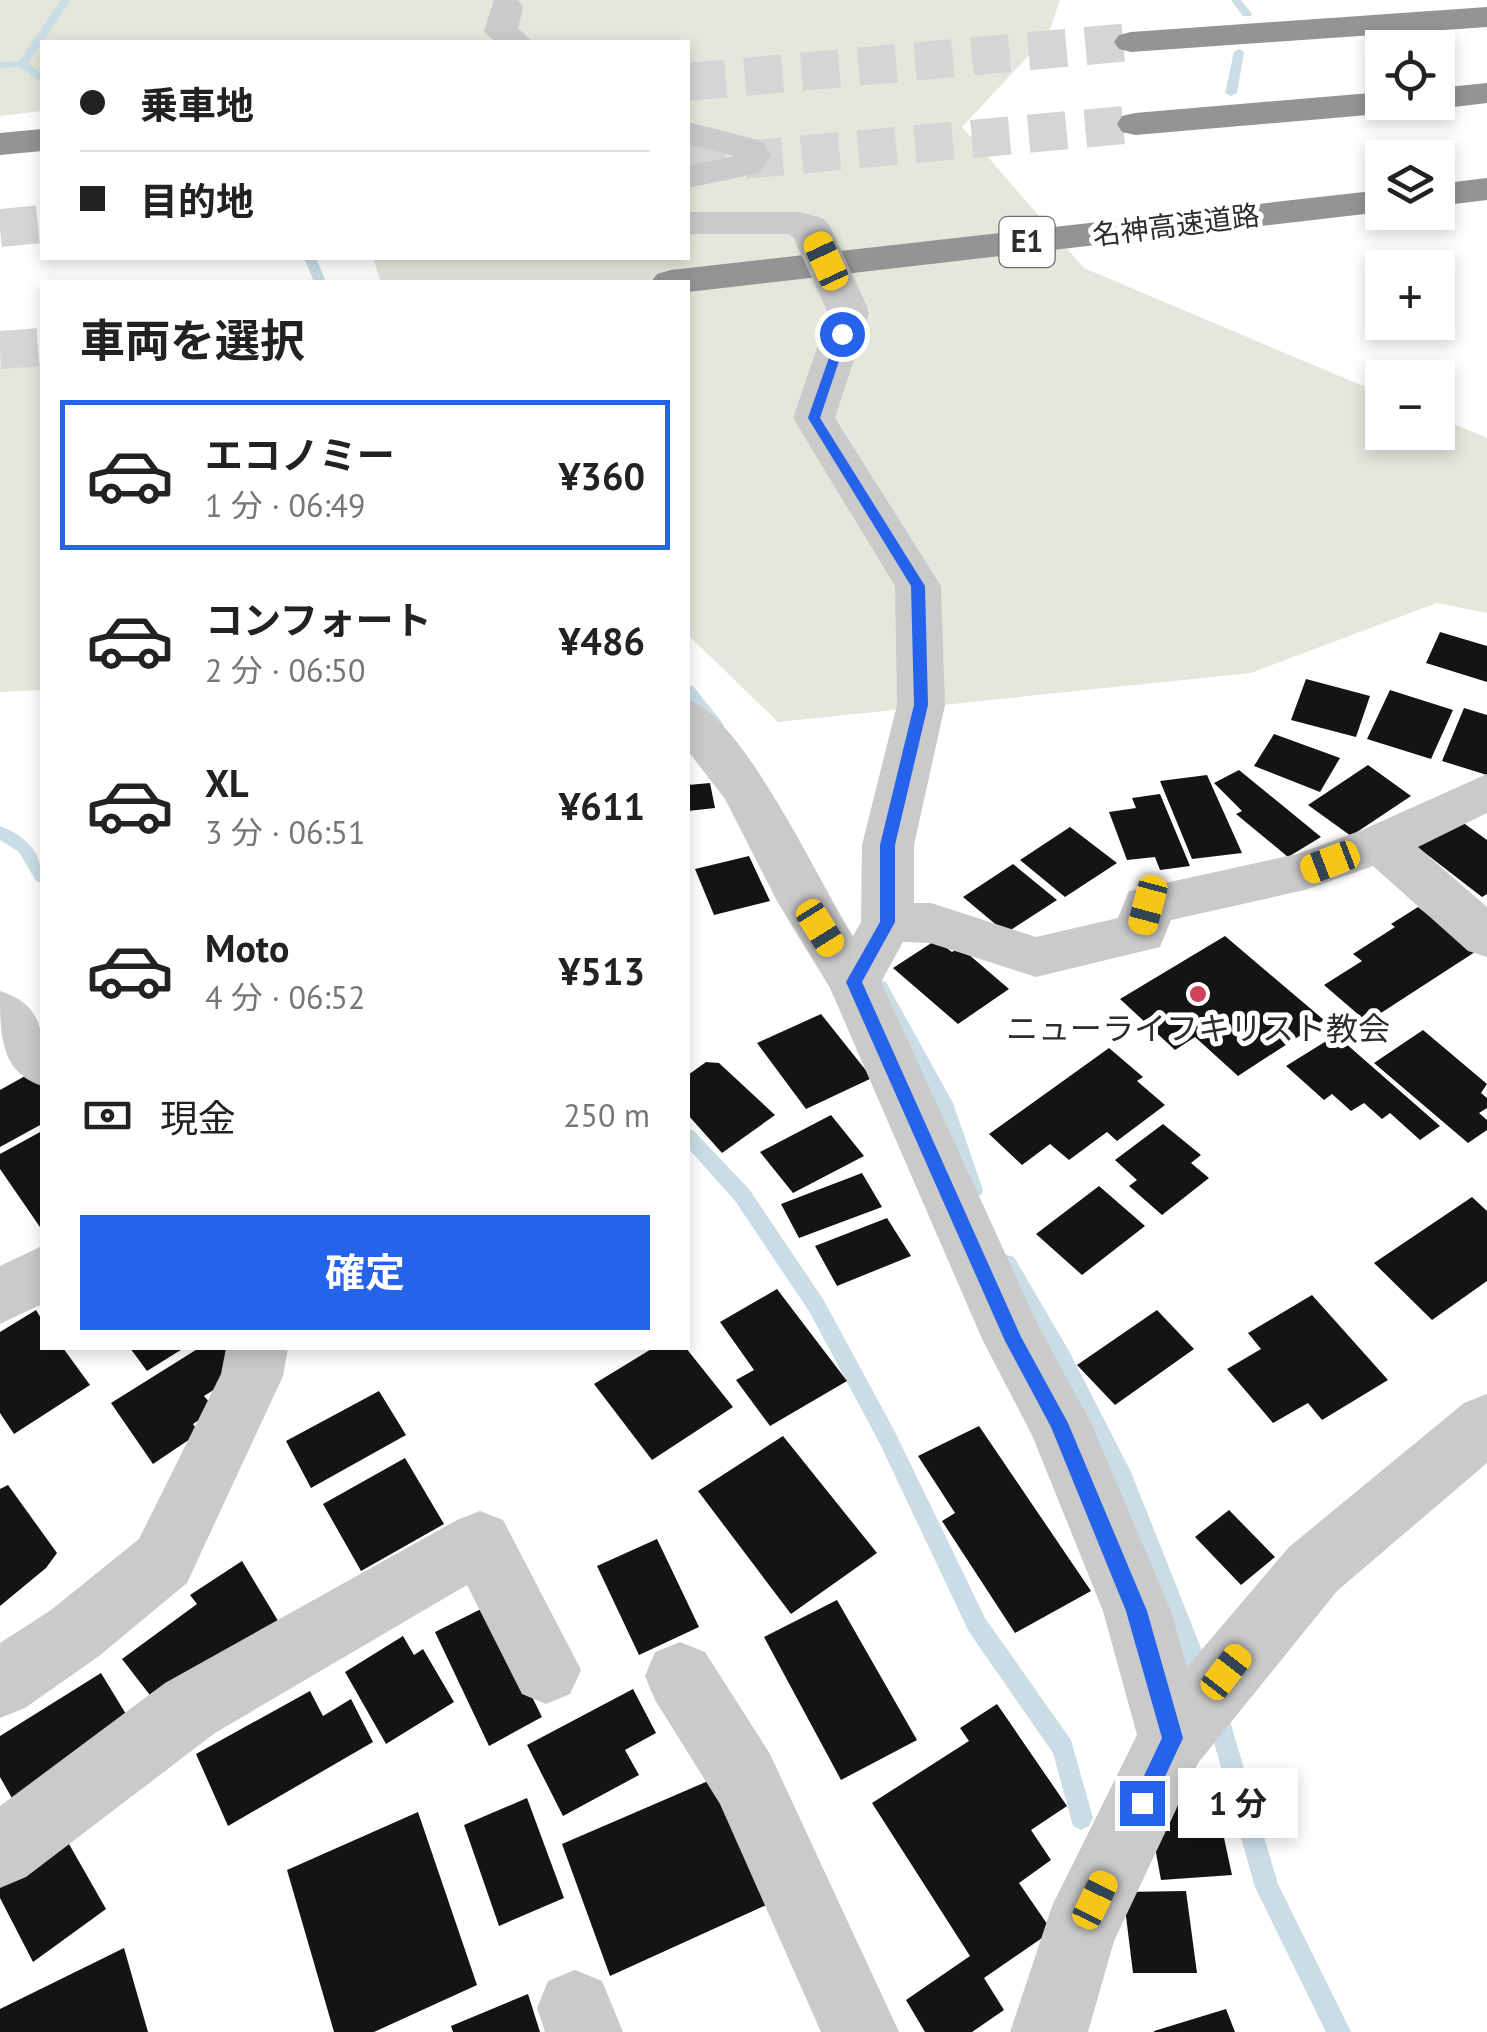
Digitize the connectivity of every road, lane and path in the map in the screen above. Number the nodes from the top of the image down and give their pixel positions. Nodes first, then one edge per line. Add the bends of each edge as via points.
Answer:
1 (506, 6) dead end
2 (1487, 17) edge
3 (513, 40) edge
4 (1131, 42) tunnel mouth
5 (1487, 93) edge
6 (1455, 96) edge
7 (1365, 104) edge
8 (1135, 124) tunnel mouth
9 (690, 133) edge
10 (40, 140) edge
11 (0, 144) edge
12 (690, 177) edge
13 (1487, 189) edge
14 (1455, 193) edge
15 (1365, 203) edge
16 (690, 222) edge
17 (689, 280) edge
18 (690, 720) edge
19 (1487, 792) edge
20 (1380, 843) junction
21 (1487, 937) edge
22 (868, 957) junction
23 (0, 1012) edge
24 (40, 1062) edge
25 (40, 1273) edge
26 (0, 1298) edge
27 (257, 1350) edge
28 (1487, 1424) edge
29 (546, 1670) dead end
30 (680, 1676) dead end
31 (0, 1684) edge
32 (1197, 1708) junction
33 (0, 1851) edge
34 (860, 2032) edge
35 (1049, 2032) edge

1 - 3 street via 500,31
2 - 4 highway
5 - 6 highway
7 - 8 highway
9 - 12 street via 753,154 746,165
10 - 11 highway
13 - 14 highway
15 - 17 highway, 名神高速道路 / E1
16 - 22 street, bridge via 798,223 814,235 850,313 814,418 918,586 921,705
18 - 22 street via 745,790 803,901
19 - 20 street
20 - 21 street
20 - 22 street via 1305,871 1148,905 1141,933 1036,957 931,923
22 - 32 street via 1014,1341 1059,1423 1136,1611
23 - 24 street
25 - 26 street
27 - 31 street via 252,1376 163,1561
28 - 32 street via 1312,1569
29 - 33 street via 480,1542 190,1708
30 - 34 street via 745,1779
32 - 35 street via 1079,1933

